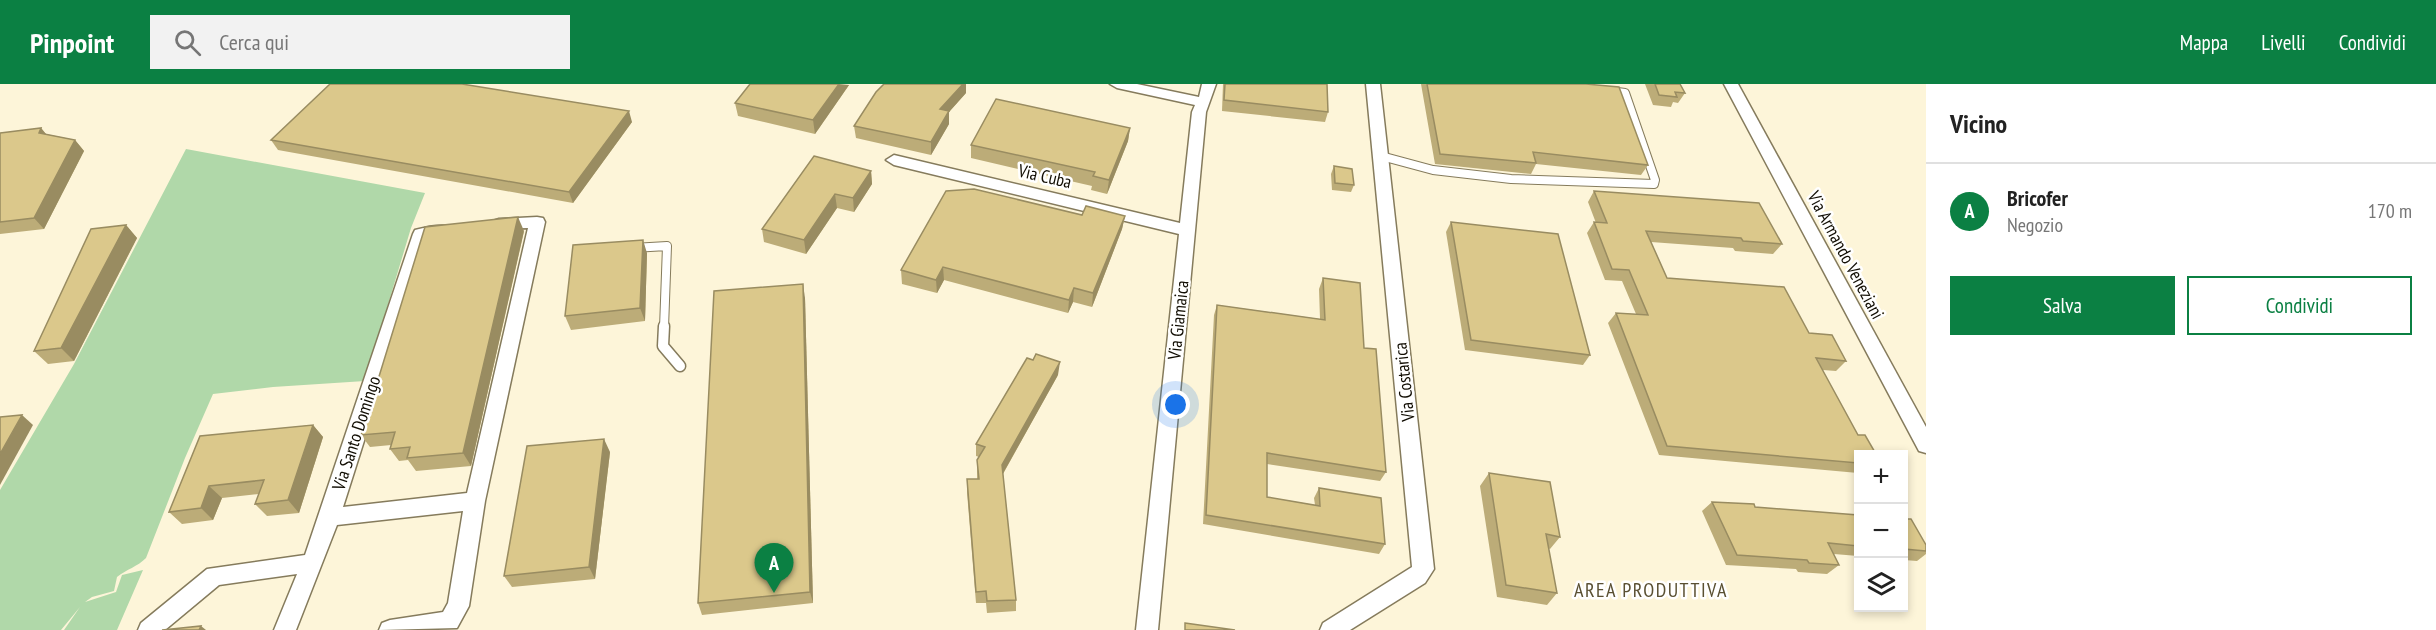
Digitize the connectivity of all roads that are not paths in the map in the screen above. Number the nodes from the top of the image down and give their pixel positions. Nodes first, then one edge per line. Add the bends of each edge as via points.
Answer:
1 (1117, 84) edge
2 (1209, 84) edge
3 (1373, 84) edge
4 (1731, 84) edge
5 (1602, 90) edge
6 (1203, 102) junction
7 (1381, 156) junction
8 (894, 160) dead end
9 (1187, 230) junction
10 (620, 249) edge
11 (680, 366) dead end
12 (1926, 446) edge
13 (475, 501) junction
14 (329, 517) junction
15 (312, 563) junction
16 (149, 630) edge
17 (285, 630) edge
18 (390, 630) edge
19 (1147, 630) edge
20 (1331, 630) edge

1 - 6 street
2 - 6 street, Via Giamaica
3 - 7 street, Via Costarica
4 - 12 street, Via Armando Veneziani
5 - 7 lane via 1625,93 1654,184 1511,179 1433,170
6 - 9 street, Via Giamaica
7 - 20 street, Via Costarica via 1423,569 1418,576
8 - 9 street, Via Cuba
9 - 19 street, Via Giamaica
10 - 11 lane via 667,246 663,346
13 - 14 street
13 - 14 street, Via Santo Domingo via 537,222 421,234
13 - 18 street via 458,606 449,621
14 - 15 street, Via Santo Domingo
15 - 16 street via 214,576
15 - 17 street, Via Santo Domingo

